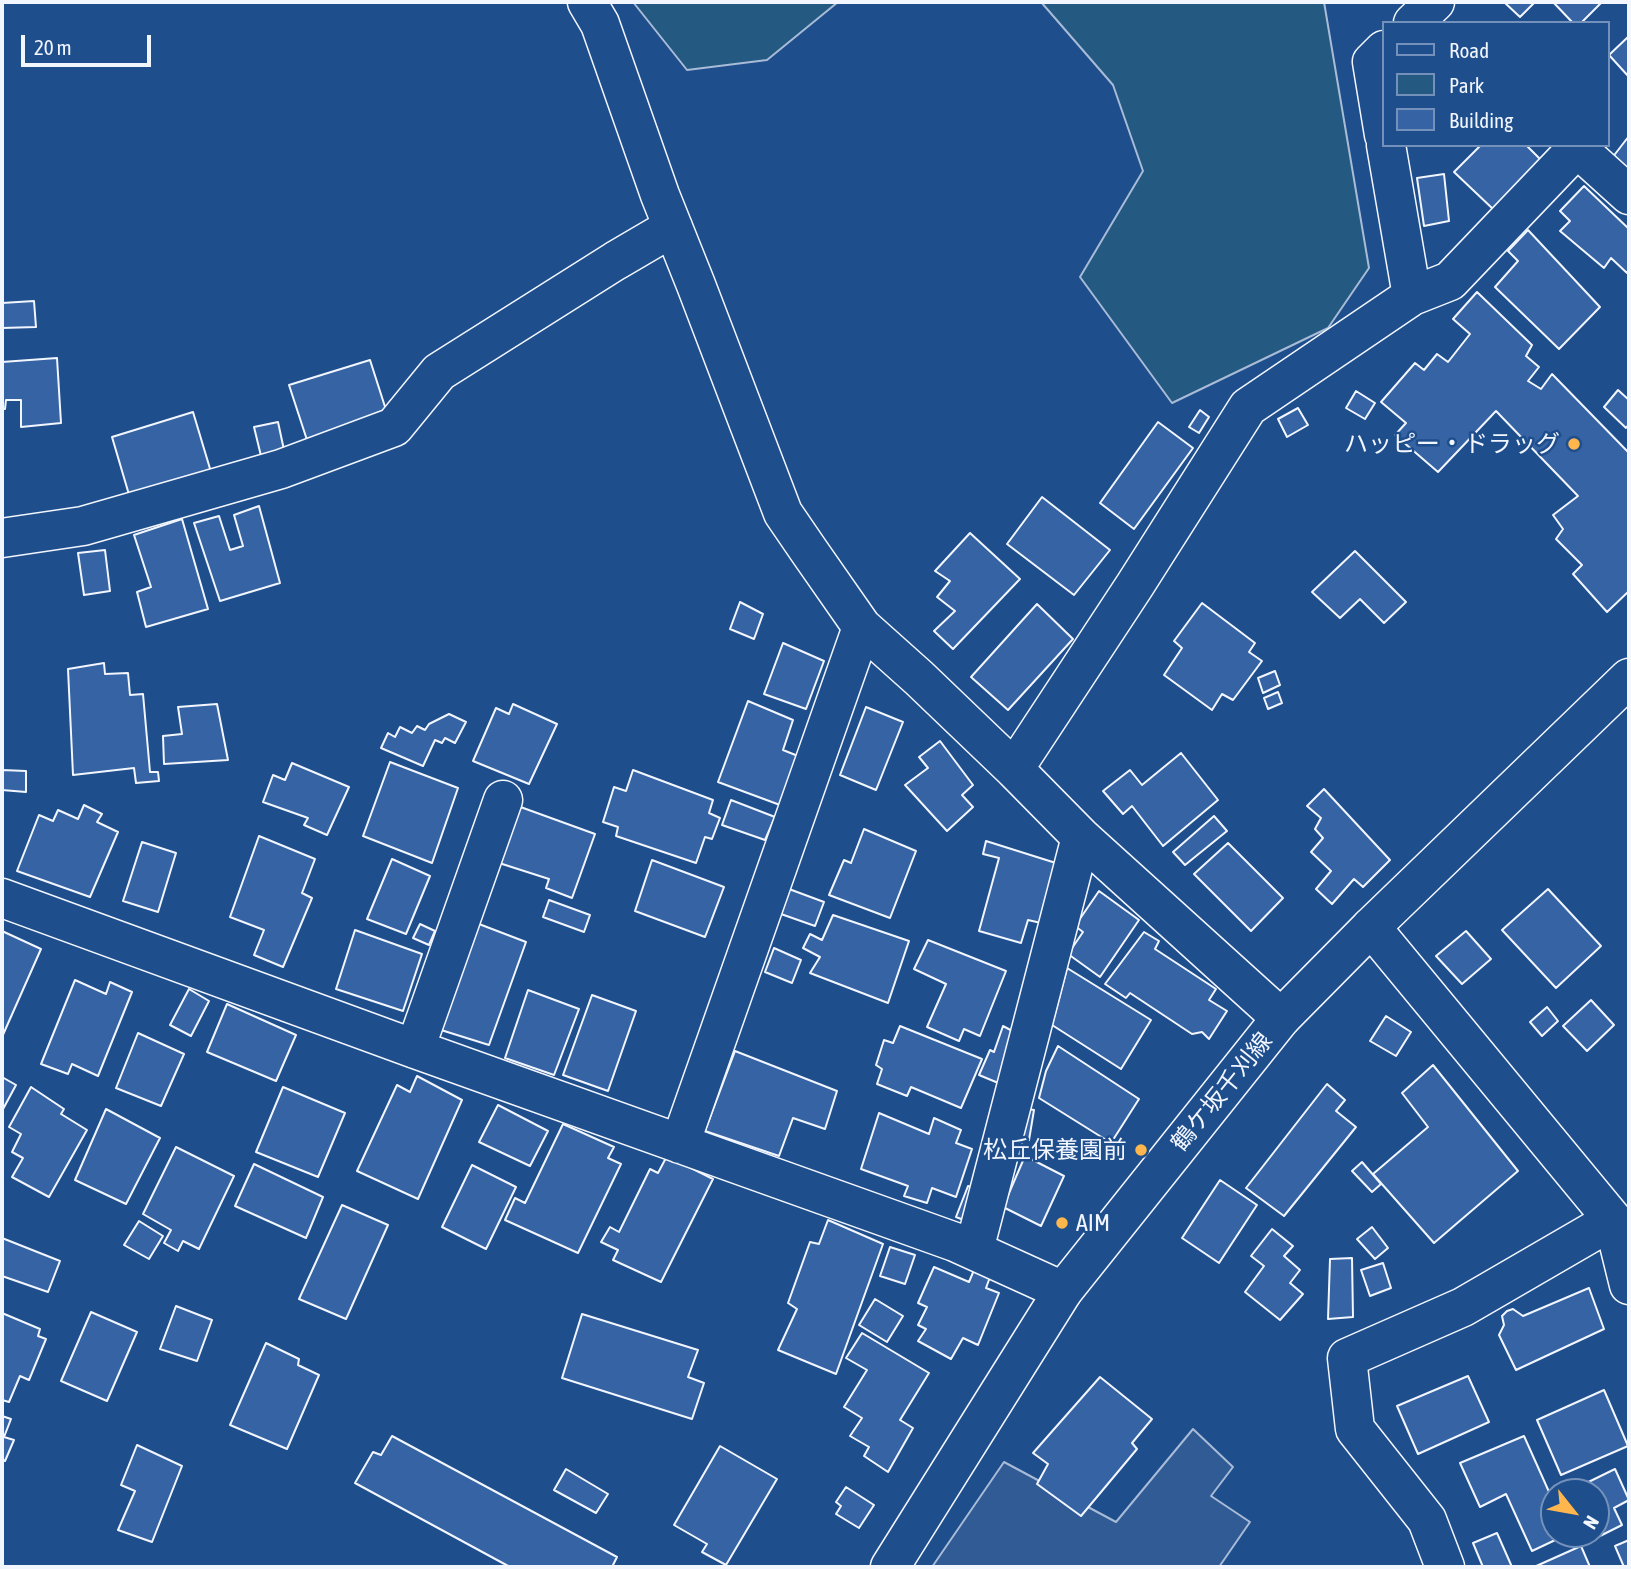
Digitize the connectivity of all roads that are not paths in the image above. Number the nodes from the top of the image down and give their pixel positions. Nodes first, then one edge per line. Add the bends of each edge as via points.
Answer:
1 (587, 2) edge
2 (1435, 2) edge
3 (1415, 21) edge
4 (1382, 52) edge
5 (1382, 123) edge
6 (1386, 147) edge
7 (1629, 195) edge
8 (673, 227) junction
9 (1412, 296) junction
10 (2, 538) edge
11 (862, 627) junction
12 (1629, 678) edge
13 (1014, 769) junction
14 (503, 800) dead end
15 (1081, 837) junction
16 (2, 898) edge
17 (1371, 927) junction
18 (1281, 1018) junction
19 (415, 1049) junction
20 (680, 1144) junction
21 (1613, 1220) junction
22 (974, 1250) junction
23 (1629, 1285) edge
24 (1063, 1291) junction
25 (890, 1567) edge
26 (1445, 1567) edge

1 - 8 street via 600,24
2 - 3 street
4 - 5 street via 1372,62
6 - 9 street
7 - 9 street via 1577,148 1450,281
8 - 10 street via 439,373 394,427 281,469 83,526
8 - 11 street via 783,513
9 - 13 street via 1248,407
11 - 13 street
11 - 20 street
12 - 17 street, 鶴ケ坂千刈線
13 - 15 street
14 - 19 street
15 - 18 street
15 - 22 street
16 - 19 street
17 - 18 street, 鶴ケ坂千刈線
17 - 21 street
18 - 24 street, 鶴ケ坂千刈線
19 - 20 street
20 - 22 street
21 - 23 street
21 - 26 street via 1463,1307 1347,1358 1355,1429 1427,1520
22 - 24 street
24 - 25 street, 鶴ケ坂千刈線

